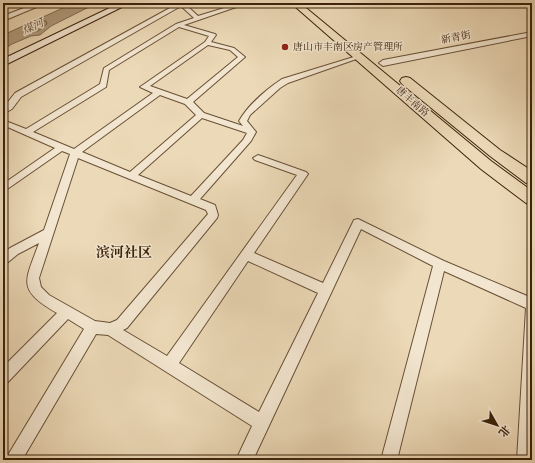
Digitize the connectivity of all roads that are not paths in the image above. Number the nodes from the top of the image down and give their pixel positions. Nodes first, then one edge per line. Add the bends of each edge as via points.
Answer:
1 (43, 3) edge
2 (126, 3) edge
3 (295, 3) edge
4 (308, 3) edge
5 (182, 4) edge
6 (239, 5) dead end
7 (3, 19) edge
8 (198, 19) junction
9 (178, 26) junction
10 (532, 34) edge
11 (207, 43) junction
12 (359, 57) junction
13 (3, 63) edge
14 (384, 63) junction
15 (158, 93) junction
16 (188, 102) junction
17 (3, 112) edge
18 (201, 116) junction
19 (3, 122) edge
20 (27, 132) junction
21 (252, 132) junction
22 (62, 147) junction
23 (75, 152) junction
24 (258, 158) dead end
25 (131, 176) junction
26 (532, 179) edge
27 (3, 189) edge
28 (532, 198) edge
29 (192, 201) junction
30 (48, 234) junction
31 (246, 255) junction
32 (3, 260) edge
33 (440, 264) junction
34 (325, 290) junction
35 (532, 304) edge
36 (532, 309) edge
37 (67, 311) junction
38 (93, 327) junction
39 (110, 330) junction
40 (169, 365) junction
41 (3, 377) edge
42 (262, 423) junction
43 (13, 460) edge
44 (244, 460) edge
45 (389, 460) edge
46 (525, 460) edge

1 - 7 street
2 - 13 main road
3 - 12 main road, 唐丰南路
4 - 14 main road, 唐丰南路
5 - 8 street
5 - 17 street via 18,95
6 - 8 street
8 - 9 street
9 - 11 street via 213,35
9 - 20 street via 106,69 103,85
10 - 14 street, 新青街
11 - 15 street via 144,87
11 - 16 street via 232,49 242,57
12 - 21 street via 277,86 247,114 243,121
12 - 28 main road, 唐丰南路 via 486,165
14 - 26 main road, 唐丰南路 via 495,153
15 - 16 street
15 - 23 street
16 - 18 street
18 - 21 street
18 - 25 street
19 - 20 street
20 - 22 street
21 - 29 street via 247,141
22 - 23 street
22 - 27 street
23 - 25 street
23 - 30 street
24 - 31 street via 303,174
25 - 29 street
29 - 39 street via 211,208 213,215 122,324
30 - 32 street via 14,251
30 - 37 street via 33,278 35,290 45,299
31 - 34 street
31 - 40 street
33 - 34 street via 358,223
33 - 35 street
33 - 45 street
34 - 42 street
36 - 46 street
37 - 38 street
37 - 41 street
38 - 39 street
38 - 43 street
39 - 40 street
40 - 42 street
42 - 44 street

